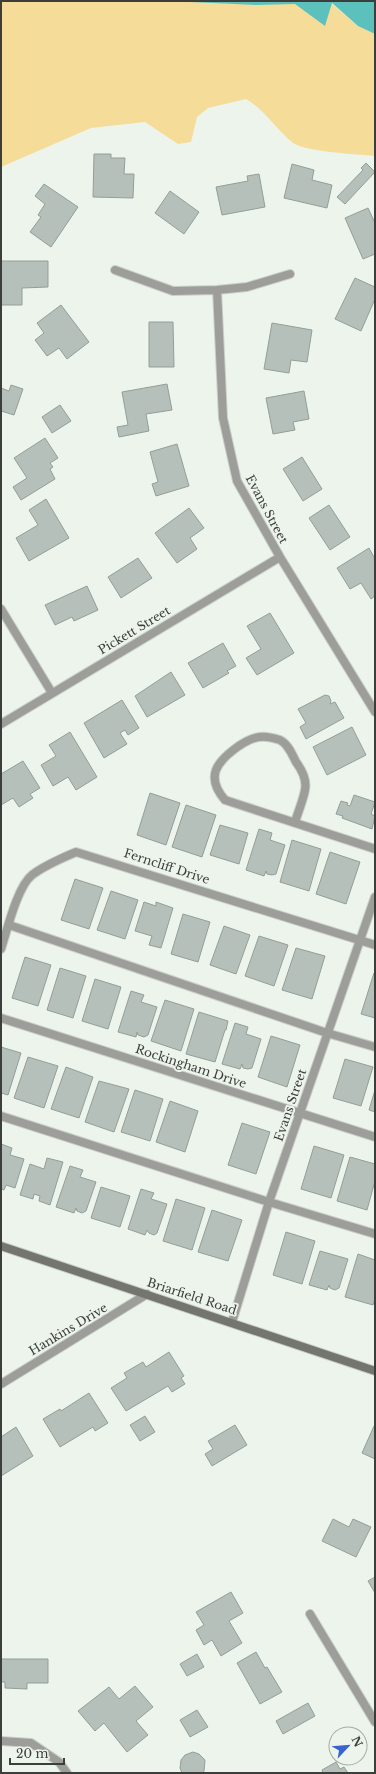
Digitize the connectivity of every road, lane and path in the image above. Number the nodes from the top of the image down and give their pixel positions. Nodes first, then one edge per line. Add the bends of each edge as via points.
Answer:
1 (115, 270) dead end
2 (290, 274) dead end
3 (217, 290) junction
4 (280, 557) junction
5 (1, 609) edge
6 (52, 693) junction
7 (375, 712) edge
8 (1, 724) edge
9 (295, 822) junction
10 (375, 849) edge
11 (375, 897) edge
12 (9, 925) junction
13 (360, 940) junction
14 (375, 945) edge
15 (1, 949) edge
16 (1, 1018) edge
17 (327, 1033) junction
18 (375, 1047) edge
19 (299, 1114) junction
20 (1, 1116) edge
21 (375, 1137) edge
22 (269, 1202) junction
23 (375, 1234) edge
24 (1, 1246) edge
25 (147, 1294) junction
26 (232, 1322) junction
27 (375, 1371) edge
28 (1, 1384) edge
29 (310, 1614) dead end
30 (375, 1722) edge
31 (1, 1741) edge
32 (67, 1773) edge

1 - 3 street via 173,291
2 - 3 street via 248,287
3 - 4 street, Evans Street via 223,418 237,481
4 - 6 street, Pickett Street
4 - 7 street, Evans Street
5 - 6 street
6 - 8 street, Pickett Street
9 - 9 street via 305,790 305,781 288,748 281,741 258,737 230,752 216,770 215,781 218,791 225,800
9 - 10 street
11 - 13 street, Evans Street
12 - 13 street, Ferncliff Drive via 21,890 32,876 57,860 76,852
12 - 15 street, Ferncliff Drive
12 - 17 street
13 - 14 street, Ferncliff Drive
13 - 17 street, Evans Street
16 - 19 street, Rockingham Drive
17 - 18 street
17 - 19 street, Evans Street
19 - 21 street, Rockingham Drive
19 - 22 street, Evans Street
20 - 22 street
22 - 23 street
22 - 26 street, Evans Street
24 - 25 main road, Briarfield Road
25 - 26 main road, Briarfield Road
25 - 28 street, Hankins Drive
26 - 27 main road, Briarfield Road
29 - 30 street
31 - 32 street via 31,1743 59,1762

